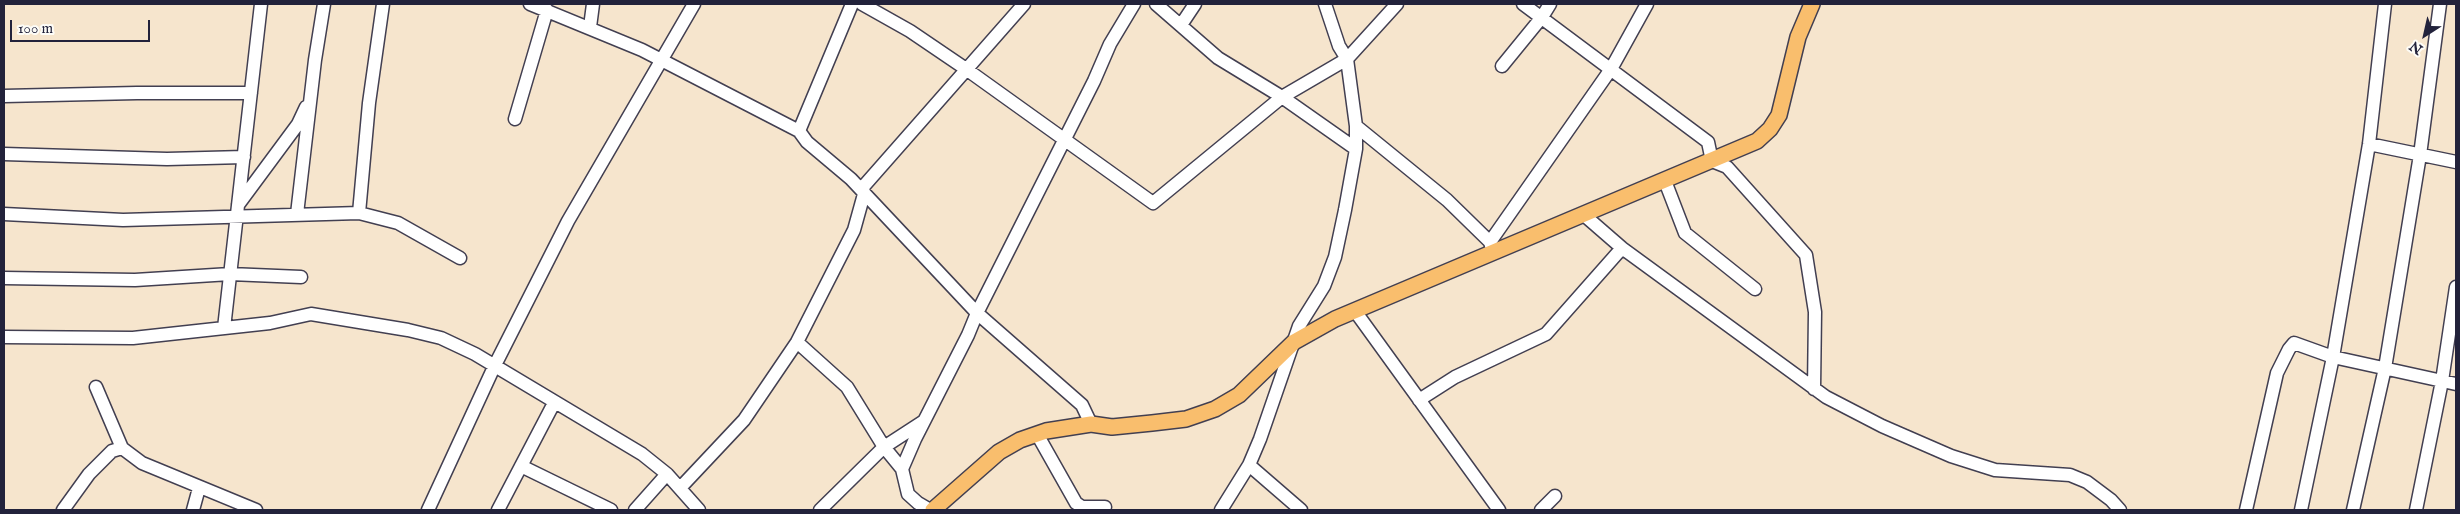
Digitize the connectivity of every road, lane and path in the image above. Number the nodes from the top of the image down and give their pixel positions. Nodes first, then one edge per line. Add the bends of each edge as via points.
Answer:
1 (261, 4) edge
2 (324, 4) edge
3 (383, 4) edge
4 (530, 4) edge
5 (593, 4) edge
6 (694, 4) edge
7 (852, 4) edge
8 (862, 4) edge
9 (1024, 4) edge
10 (1134, 4) edge
11 (1156, 4) edge
12 (1195, 4) edge
13 (1325, 4) edge
14 (1397, 4) edge
15 (1523, 4) edge
16 (1550, 4) edge
17 (1647, 4) edge
18 (1812, 4) edge
19 (2385, 4) edge
20 (2440, 4) edge
21 (547, 10) junction
22 (1542, 17) junction
23 (1181, 25) junction
24 (590, 27) junction
25 (1347, 58) junction
26 (661, 59) junction
27 (1502, 66) dead end
28 (1611, 68) junction
29 (966, 69) junction
30 (251, 93) junction
31 (4, 96) edge
32 (1282, 97) junction
33 (310, 100) junction
34 (515, 119) dead end
35 (1356, 126) junction
36 (799, 132) junction
37 (1064, 141) junction
38 (2369, 144) junction
39 (1356, 149) junction
40 (4, 154) edge
41 (2420, 154) junction
42 (244, 157) junction
43 (1712, 161) junction
44 (2456, 162) edge
45 (1665, 181) junction
46 (864, 194) junction
47 (237, 211) junction
48 (359, 213) junction
49 (4, 214) edge
50 (297, 214) junction
51 (1584, 215) junction
52 (1492, 247) junction
53 (1622, 248) junction
54 (460, 258) dead end
55 (230, 274) junction
56 (301, 277) dead end
57 (4, 278) edge
58 (2456, 287) edge
59 (1755, 289) dead end
60 (1355, 311) junction
61 (977, 313) junction
62 (224, 328) junction
63 (4, 337) edge
64 (797, 342) junction
65 (1294, 342) junction
66 (2333, 357) junction
67 (494, 367) junction
68 (2385, 368) junction
69 (2442, 381) junction
70 (2456, 384) edge
71 (96, 387) dead end
72 (1814, 389) junction
73 (1419, 400) junction
74 (554, 403) junction
75 (924, 421) junction
76 (1091, 424) junction
77 (1037, 434) junction
78 (884, 447) junction
79 (122, 448) junction
80 (1249, 465) junction
81 (521, 466) junction
82 (902, 469) junction
83 (667, 474) junction
84 (681, 487) junction
85 (199, 488) junction
86 (910, 495) junction
87 (1554, 496) dead end
88 (1105, 507) dead end
89 (63, 510) edge
90 (193, 510) edge
91 (256, 510) edge
92 (428, 510) edge
93 (498, 510) edge
94 (611, 510) edge
95 (635, 510) edge
96 (699, 510) edge
97 (820, 510) edge
98 (909, 510) edge
99 (932, 510) edge
100 (1221, 510) edge
101 (1301, 510) edge
102 (1500, 510) edge
103 (1541, 510) edge
104 (2120, 510) edge
105 (2246, 510) edge
106 (2301, 510) edge
107 (2353, 510) edge
108 (2416, 510) edge

1 - 30 street
2 - 33 street
3 - 48 street via 369,103
4 - 21 street
5 - 24 street
6 - 26 street
7 - 36 street
8 - 29 street via 910,31
9 - 29 street
10 - 37 street via 1110,44
11 - 23 street
12 - 23 street
13 - 25 street via 1339,46
14 - 25 street
15 - 22 street
16 - 22 street
17 - 28 street
18 - 43 main road via 1798,37 1779,115 1757,141
19 - 38 street
20 - 41 street
21 - 24 street
21 - 34 street
22 - 27 street
22 - 28 street
23 - 32 street via 1218,58
24 - 26 street
25 - 32 street
25 - 35 street
26 - 36 street
26 - 67 street via 568,221
28 - 43 street via 1708,142
28 - 52 street
29 - 37 street
29 - 46 street via 863,187
30 - 31 street
30 - 42 street
32 - 37 street via 1153,203
32 - 39 street
33 - 47 street via 298,124
33 - 50 street
35 - 39 street
35 - 52 street via 1447,200
36 - 46 street
37 - 61 street
38 - 41 street
38 - 66 street
39 - 65 street via 1335,257 1324,286 1299,326
40 - 42 street via 167,159
41 - 44 street
41 - 68 street
42 - 47 street
43 - 45 main road
43 - 72 street via 1727,167 1806,255 1815,312
45 - 51 main road
45 - 59 street via 1685,233
46 - 61 street
46 - 64 street via 854,230
47 - 49 street via 123,220
47 - 50 street
47 - 55 street
48 - 50 street
48 - 54 street via 398,223
51 - 52 main road
51 - 53 street
52 - 60 main road
53 - 72 street
53 - 73 street via 1546,334 1455,377
55 - 56 street
55 - 57 street via 136,280
55 - 62 street
58 - 69 street
60 - 65 main road
60 - 73 street
61 - 75 street
61 - 76 street via 1082,405
62 - 63 street via 133,338
62 - 67 street via 311,314 348,319 441,338
64 - 78 street via 847,386
64 - 84 street via 744,420
65 - 76 main road via 1239,395 1215,409 1152,423 1112,427
65 - 80 street
66 - 68 street
66 - 105 street via 2294,343 2288,349 2276,373
66 - 106 street
67 - 74 street
67 - 92 street
68 - 69 street
68 - 107 street
69 - 70 street
69 - 108 street
71 - 79 street
72 - 104 street via 1882,426 1951,456 1995,470 2070,474 2087,482
73 - 102 street
74 - 81 street
74 - 83 street via 642,454
75 - 78 street
75 - 82 street
76 - 77 main road
77 - 88 street via 1076,503 1082,507
77 - 99 main road via 999,452
78 - 82 street
78 - 97 street
79 - 85 street via 142,463
79 - 89 street via 112,450 89,474
80 - 100 street
80 - 101 street
81 - 93 street
81 - 94 street
82 - 86 street
83 - 84 street
83 - 95 street
84 - 96 street
85 - 90 street
85 - 91 street
86 - 98 street
86 - 99 street
87 - 103 street

